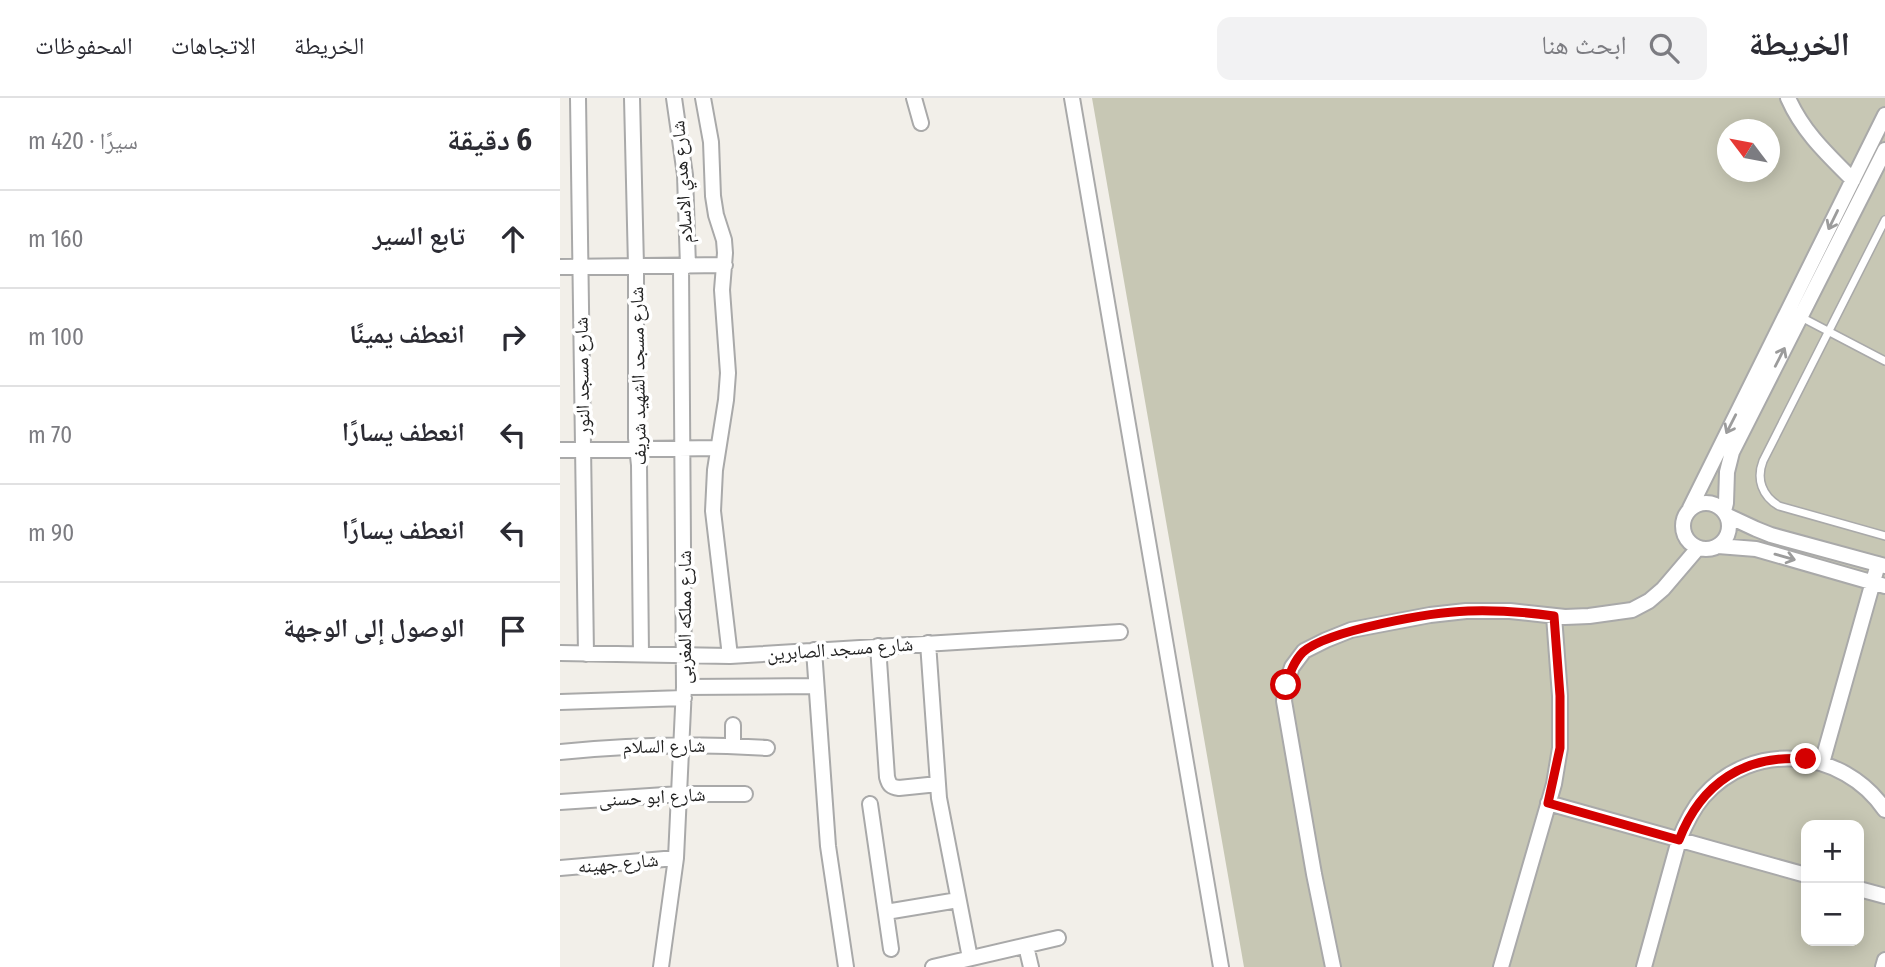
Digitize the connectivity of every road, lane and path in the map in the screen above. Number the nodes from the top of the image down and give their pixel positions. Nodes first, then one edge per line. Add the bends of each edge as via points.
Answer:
1 (578, 98) edge
2 (632, 98) edge
3 (674, 98) edge
4 (703, 98) edge
5 (914, 98) edge
6 (1072, 98) edge
7 (1788, 98) edge
8 (1885, 115) edge
9 (921, 123) dead end
10 (1885, 150) edge
11 (1853, 180) junction
12 (1885, 220) edge
13 (725, 265) junction
14 (636, 266) junction
15 (685, 266) junction
16 (560, 267) edge
17 (580, 267) junction
18 (1801, 316) junction
19 (1829, 331) junction
20 (1885, 361) edge
21 (683, 448) junction
22 (718, 448) junction
23 (638, 449) junction
24 (560, 450) edge
25 (583, 450) junction
26 (1690, 508) junction
27 (1725, 513) junction
28 (1885, 536) edge
29 (1718, 546) junction
30 (1698, 548) junction
31 (1881, 565) edge
32 (1879, 584) edge
33 (1554, 616) junction
34 (1120, 632) dead end
35 (928, 643) junction
36 (878, 646) junction
37 (814, 650) junction
38 (560, 653) edge
39 (586, 654) junction
40 (640, 654) junction
41 (684, 655) junction
42 (730, 656) junction
43 (816, 686) junction
44 (684, 693) junction
45 (560, 702) edge
46 (733, 725) dead end
47 (733, 745) junction
48 (682, 746) junction
49 (767, 748) dead end
50 (560, 752) edge
51 (1822, 762) junction
52 (938, 784) junction
53 (680, 794) junction
54 (745, 794) dead end
55 (560, 802) edge
56 (1548, 803) junction
57 (870, 804) dead end
58 (1885, 810) edge
59 (1679, 840) junction
60 (676, 858) junction
61 (560, 868) edge
62 (1801, 874) edge
63 (1864, 890) edge
64 (1885, 896) edge
65 (958, 900) junction
66 (886, 912) junction
67 (1058, 938) dead end
68 (1026, 946) junction
69 (891, 949) dead end
70 (1885, 960) edge
71 (974, 961) edge
72 (661, 967) edge
73 (846, 967) edge
74 (935, 967) edge
75 (1031, 967) edge
76 (1221, 967) edge
77 (1333, 967) edge
78 (1501, 967) edge
79 (1644, 967) edge
80 (1883, 967) edge

1 - 17 street, شارع مسجد النور
2 - 14 street, شارع مسجد الشهيد شريف
3 - 15 street, شارع هدي الاسلام via 685,175
4 - 13 street
5 - 9 street
6 - 76 street
7 - 11 street via 1814,141
8 - 11 street
10 - 18 street
11 -> 26 street
12 - 19 lane
13 - 15 street
13 - 22 street via 722,290 728,373
14 - 15 street
14 - 17 street
14 - 23 street, شارع مسجد الشهيد شريف
15 - 21 street, شارع مملكه المغربى
16 - 17 street
17 - 25 street, شارع مسجد النور
18 - 19 lane
27 -> 18 street via 1732,452
19 - 20 lane
19 - 28 lane via 1763,461 1761,486 1779,506
21 - 22 street
21 - 23 street
21 - 41 street, شارع مملكه المغربى
22 - 42 street via 713,511
23 - 25 street
23 - 40 street, شارع مسجد الشهيد شريف
24 - 25 street
25 - 39 street, شارع مسجد النور
26 - 27 street via 1708,502
26 - 30 street via 1683,520 1683,533
27 - 29 street via 1729,528
27 - 31 street via 1771,535
29 - 30 street
29 -> 32 street via 1756,549
30 - 33 street via 1663,589 1632,610
31 - 32 street
32 - 51 street
33 - 56 street via 1560,748
33 - 77 street via 1466,611 1400,621 1326,640 1304,651 1292,667 1284,701
34 - 35 street, شارع مسجد الصابرين
35 - 36 street, شارع مسجد الصابرين
35 - 52 street
36 - 37 street, شارع مسجد الصابرين
36 - 52 street via 889,784 899,788
37 - 42 street, شارع مسجد الصابرين
37 - 43 street
38 - 39 street, شارع مسجد الصابرين
39 - 40 street, شارع مسجد الصابرين
40 - 41 street, شارع مسجد الصابرين
41 - 42 street, شارع مسجد الصابرين
41 - 44 street, شارع مملكه المغربى
43 - 44 street
43 - 73 street via 828,846
44 - 45 street
44 - 48 street, شارع مملكه المغربى
46 - 47 street
47 - 48 street, شارع السلام
47 - 49 street, شارع السلام
48 - 50 street, شارع السلام
48 - 53 street, شارع مملكه المغربى
51 - 58 street via 1857,780
51 - 59 street via 1774,759 1735,772 1703,797
52 - 65 street
53 - 54 street, شارع ابو حسنى
53 - 55 street, شارع ابو حسنى
53 - 60 street, شارع مملكه المغربى
56 - 59 street
56 - 78 street
57 - 66 street
59 - 62 street
59 - 79 street
60 - 61 street, شارع جهينه
60 - 72 street, شارع مملكه المغربى
63 - 64 street
65 - 66 street
65 - 71 street
66 - 69 street
67 - 68 street
68 - 71 street
68 - 75 street
70 - 80 street
71 - 74 street

